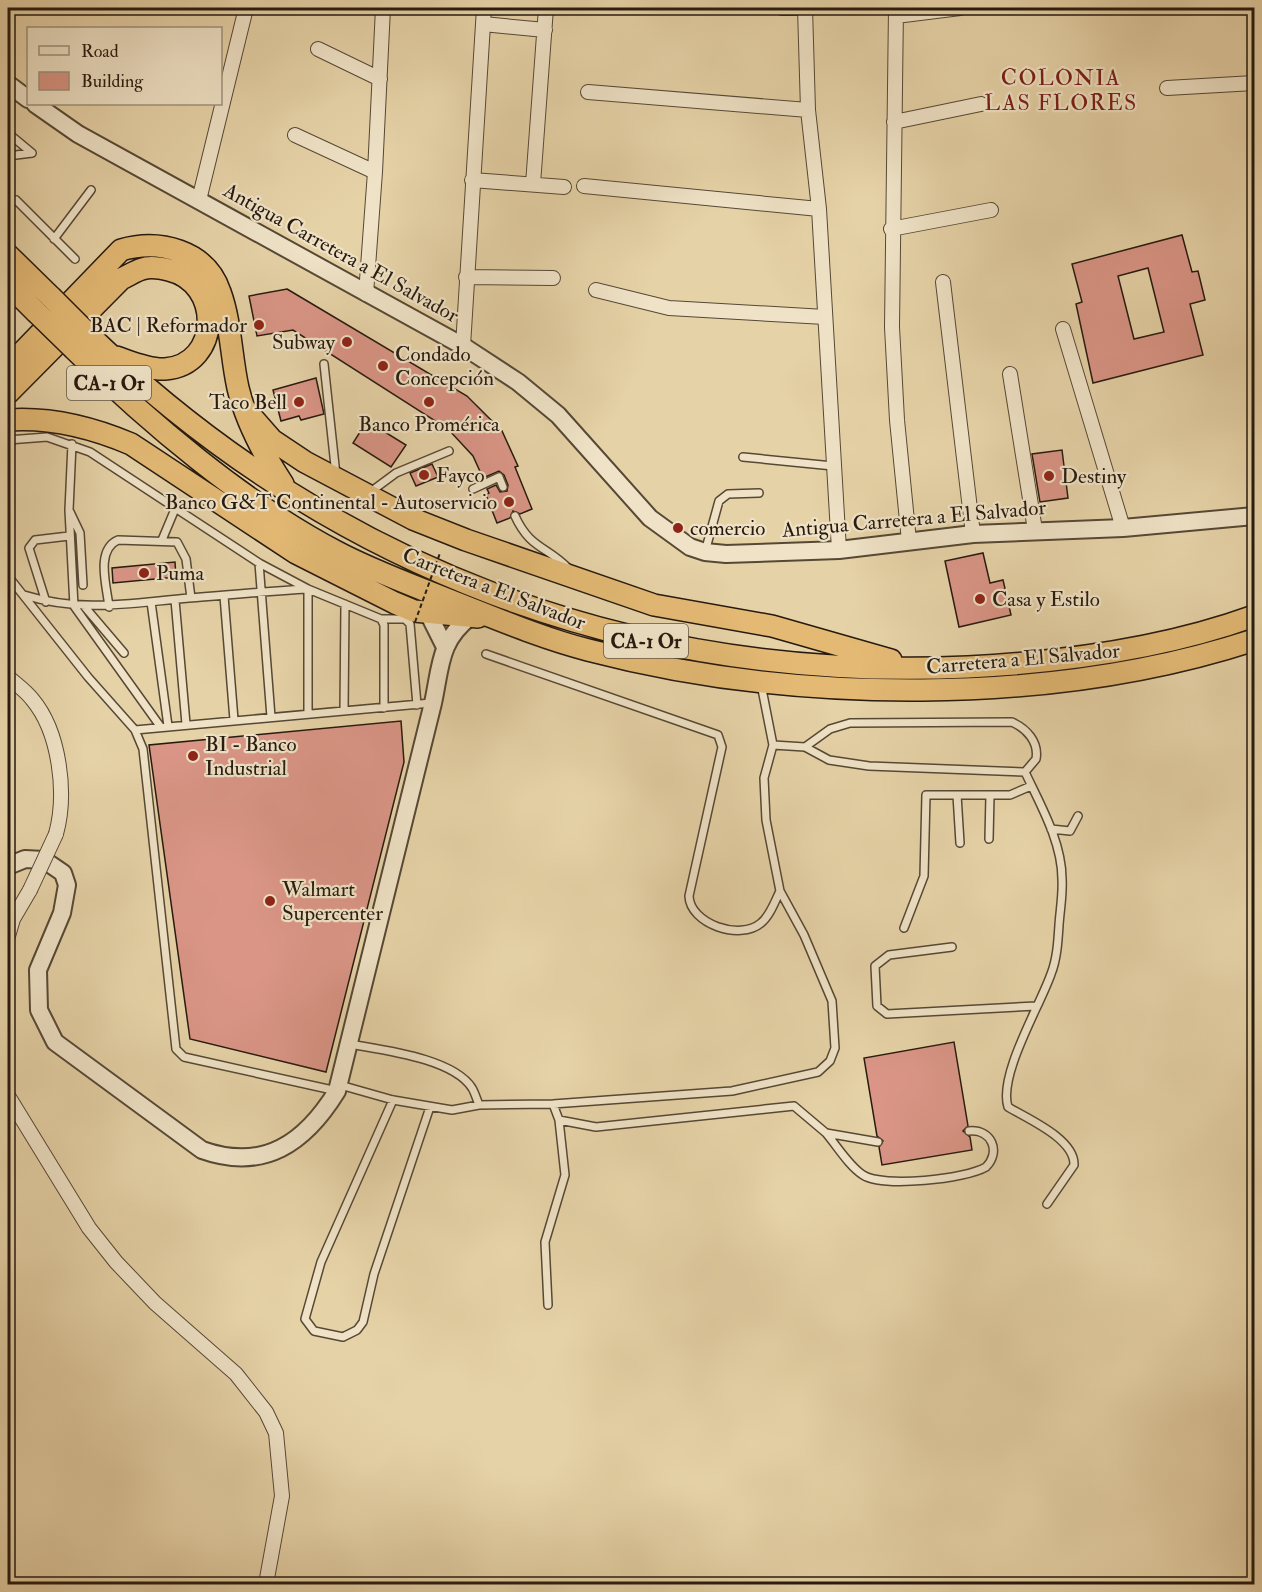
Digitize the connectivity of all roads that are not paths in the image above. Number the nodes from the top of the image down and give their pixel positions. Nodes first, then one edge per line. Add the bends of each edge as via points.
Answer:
1 (246, 8) edge
2 (383, 8) edge
3 (484, 8) edge
4 (546, 8) edge
5 (782, 8) edge
6 (805, 8) edge
7 (810, 8) edge
8 (960, 8) edge
9 (896, 12) edge
10 (483, 24) junction
11 (545, 30) junction
12 (318, 49) dead end
13 (380, 79) junction
14 (1254, 83) edge
15 (8, 84) edge
16 (1167, 88) dead end
17 (588, 92) dead end
18 (27, 98) edge
19 (981, 104) dead end
20 (36, 105) edge
21 (808, 110) junction
22 (894, 122) junction
23 (8, 133) edge
24 (295, 135) dead end
25 (8, 156) edge
26 (375, 172) junction
27 (472, 180) junction
28 (533, 184) junction
29 (584, 186) dead end
30 (564, 187) dead end
31 (91, 190) dead end
32 (16, 200) dead end
33 (199, 200) junction
34 (819, 209) junction
35 (991, 210) dead end
36 (891, 229) junction
37 (54, 239) junction
38 (8, 255) edge
39 (75, 259) dead end
40 (466, 277) junction
41 (553, 278) dead end
42 (943, 282) dead end
43 (8, 284) edge
44 (596, 290) dead end
45 (366, 294) junction
46 (8, 299) edge
47 (40, 306) junction
48 (825, 317) junction
49 (1063, 329) dead end
50 (81, 341) junction
51 (463, 346) junction
52 (109, 354) junction
53 (9, 363) edge
54 (324, 364) dead end
55 (1010, 374) dead end
56 (8, 393) edge
57 (244, 408) junction
58 (145, 416) junction
59 (8, 420) edge
60 (8, 440) edge
61 (72, 444) junction
62 (449, 451) dead end
63 (743, 457) dead end
64 (833, 466) junction
65 (171, 472) junction
66 (336, 480) junction
67 (503, 487) dead end
68 (473, 489) dead end
69 (288, 492) junction
70 (759, 493) dead end
71 (366, 496) junction
72 (175, 509) junction
73 (69, 510) junction
74 (515, 516) dead end
75 (1254, 516) edge
76 (1123, 528) junction
77 (1035, 530) junction
78 (973, 534) junction
79 (69, 536) junction
80 (162, 540) junction
81 (909, 541) junction
82 (839, 549) junction
83 (705, 552) junction
84 (259, 562) junction
85 (8, 576) edge
86 (579, 579) junction
87 (83, 585) dead end
88 (308, 589) junction
89 (259, 592) junction
90 (24, 595) junction
91 (224, 596) junction
92 (190, 598) junction
93 (175, 600) junction
94 (46, 602) junction
95 (151, 602) junction
96 (345, 604) junction
97 (74, 606) junction
98 (84, 606) junction
99 (109, 607) junction
100 (1254, 616) edge
101 (422, 617) junction
102 (470, 617) junction
103 (495, 618) junction
104 (381, 619) junction
105 (1254, 640) edge
106 (445, 647) junction
107 (124, 653) dead end
108 (486, 654) dead end
109 (920, 669) junction
110 (8, 677) edge
111 (760, 680) junction
112 (425, 704) junction
113 (384, 708) junction
114 (344, 711) junction
115 (308, 714) junction
116 (271, 717) junction
117 (234, 720) junction
118 (186, 724) junction
119 (160, 726) junction
120 (168, 726) junction
121 (135, 730) junction
122 (773, 745) junction
123 (805, 747) junction
124 (1024, 772) junction
125 (1031, 786) junction
126 (957, 795) junction
127 (990, 795) junction
128 (1077, 816) dead end
129 (1051, 828) junction
130 (989, 839) dead end
131 (960, 843) dead end
132 (8, 866) edge
133 (780, 891) junction
134 (904, 928) dead end
135 (8, 936) edge
136 (952, 947) dead end
137 (1036, 1006) junction
138 (349, 1044) junction
139 (338, 1087) junction
140 (8, 1096) edge
141 (393, 1100) junction
142 (553, 1104) junction
143 (479, 1105) junction
144 (430, 1107) junction
145 (559, 1120) junction
146 (969, 1131) dead end
147 (826, 1133) junction
148 (878, 1142) dead end
149 (1047, 1204) dead end
150 (548, 1305) dead end
151 (266, 1584) edge

1 - 33 street
2 - 13 street
3 - 10 street
4 - 11 street
5 - 6 street
6 - 7 street
6 - 21 street
8 - 9 street
9 - 22 street
10 - 11 street
10 - 27 street
11 - 28 street
12 - 13 street
13 - 26 street
14 - 16 street
15 - 18 street
17 - 21 street
19 - 22 street
20 - 33 street, Antigua Carretera a El Salvador via 78,134
21 - 34 street
22 - 36 street
23 - 25 lane via 32,153
24 - 26 street
26 - 45 street
27 - 28 street
27 - 40 street
28 - 30 street
29 - 34 street
31 - 37 lane
32 - 37 lane
33 - 45 street, Antigua Carretera a El Salvador
34 - 48 street
35 - 36 street
36 - 81 street via 897,420
37 - 39 lane
38 - 47 highway, Carretera a El Salvador / CA-1 Or
40 - 41 street
40 - 51 street
42 - 78 street
43 - 47 highway, Carretera a El Salvador / CA-1 Or
44 - 48 street via 669,308
45 - 51 street, Antigua Carretera a El Salvador
46 - 47 highway
47 - 50 highway, Carretera a El Salvador / CA-1 Or, bridge
48 - 64 street
49 - 76 street
50 - 52 highway, Carretera a El Salvador / CA-1 Or
50 - 58 highway, Carretera a El Salvador / CA-1 Or
51 - 83 street, Antigua Carretera a El Salvador via 518,382 558,415 650,519 690,547
52 - 56 highway via 135,364 176,368 202,347 208,330 209,312 202,293 190,278 159,267 142,269 121,279
52 - 69 highway, Carretera a El Salvador / CA-1 Or via 182,417
53 - 57 highway via 121,250 146,244 164,245 196,259 217,284
54 - 66 lane
55 - 77 street
57 - 66 highway via 272,440
57 - 69 highway via 260,446
58 - 65 highway
58 - 103 highway, Carretera a El Salvador / CA-1 Or via 243,492 334,551
59 - 65 highway via 74,424 108,434 131,444
60 - 61 lane via 47,437
61 - 72 lane
61 - 73 lane
62 - 71 lane via 396,473
63 - 64 lane
64 - 82 street
65 - 101 highway via 296,553
66 - 71 highway
67 - 68 lane via 500,477
69 - 109 highway, Carretera a El Salvador / CA-1 Or via 349,529 428,567 517,603 620,635 701,652 824,665
70 - 83 lane via 728,494 720,501
71 - 86 highway via 466,540
72 - 80 lane
72 - 84 lane
73 - 79 lane
73 - 87 lane via 80,533
74 - 86 lane via 529,540 561,561
75 - 76 street, Antigua Carretera a El Salvador
76 - 77 street, Antigua Carretera a El Salvador
77 - 78 street, Antigua Carretera a El Salvador
78 - 81 street, Antigua Carretera a El Salvador
79 - 94 lane via 35,540 29,548
79 - 97 lane
80 - 92 lane via 180,545 186,559
80 - 99 lane via 118,540 108,548 104,556
81 - 82 street, Antigua Carretera a El Salvador
82 - 83 street, Antigua Carretera a El Salvador via 726,555
84 - 88 lane
84 - 89 lane
85 - 90 lane
86 - 109 highway via 654,605 772,626
88 - 89 lane
88 - 96 lane
88 - 115 lane
89 - 91 lane
89 - 116 lane
90 - 94 lane
90 - 121 lane
91 - 92 lane
91 - 117 lane
92 - 93 lane
93 - 95 lane
93 - 118 lane
94 - 97 lane
95 - 99 lane
95 - 120 lane
96 - 104 lane
96 - 114 lane
97 - 98 lane
97 - 119 lane
98 - 99 lane
98 - 107 lane
100 - 109 highway, Carretera a El Salvador / CA-1 Or via 1092,656
101 - 102 highway
101 - 106 street
102 - 103 highway
102 - 106 street via 453,630
103 - 111 highway, Carretera a El Salvador / CA-1 Or via 615,657 690,672
104 - 112 lane via 405,619 410,624
104 - 113 lane
105 - 111 highway, Carretera a El Salvador / CA-1 Or via 1093,677 1008,685 912,690
106 - 112 street
108 - 133 lane via 718,735 722,747 689,896 691,906 702,918 720,927 744,931 764,920
110 - 135 street, bridge via 32,698 44,717 60,773 62,811 56,834
111 - 122 lane
112 - 113 lane
112 - 138 street
113 - 114 lane
114 - 115 lane
115 - 116 lane
116 - 117 lane
117 - 118 lane
118 - 120 lane
119 - 120 lane
119 - 121 lane
121 - 139 lane via 143,748 176,1049 184,1057
122 - 123 lane
122 - 133 lane via 764,778 766,820
123 - 124 lane via 829,760 869,766
123 - 124 lane via 830,729 850,723 1012,722 1035,743 1036,759
124 - 125 lane
125 - 127 lane via 1010,795
125 - 129 lane
126 - 127 lane
126 - 131 lane
126 - 134 lane via 925,796 924,876
127 - 130 lane
128 - 129 lane via 1070,831
129 - 137 lane via 1063,877 1058,943 1052,974
132 - 139 street via 25,859 44,860 63,873 67,885 62,913 38,970 39,1010 55,1042 202,1150 245,1159 268,1154 293,1142 311,1126
133 - 142 lane via 804,935 831,1001 835,1048 830,1061 818,1072 732,1091
136 - 137 lane via 889,954 882,959 875,966 877,1006 887,1014
137 - 149 lane via 1005,1089 1005,1099 1008,1107 1065,1142 1072,1153 1074,1165
138 - 139 street
138 - 143 lane via 404,1055 452,1071 471,1087
139 - 141 lane
140 - 151 street via 89,1228 116,1263 236,1374 266,1412 276,1433 282,1496
141 - 144 lane
141 - 144 lane via 321,1262 305,1318 319,1333 344,1337 363,1322 374,1274
142 - 143 lane
142 - 145 lane
143 - 144 lane via 452,1110
145 - 147 lane via 596,1126 794,1106
145 - 150 lane via 565,1175 544,1242
146 - 147 lane via 983,1132 992,1142 994,1156 986,1167 942,1179 898,1182 864,1176
147 - 148 lane

